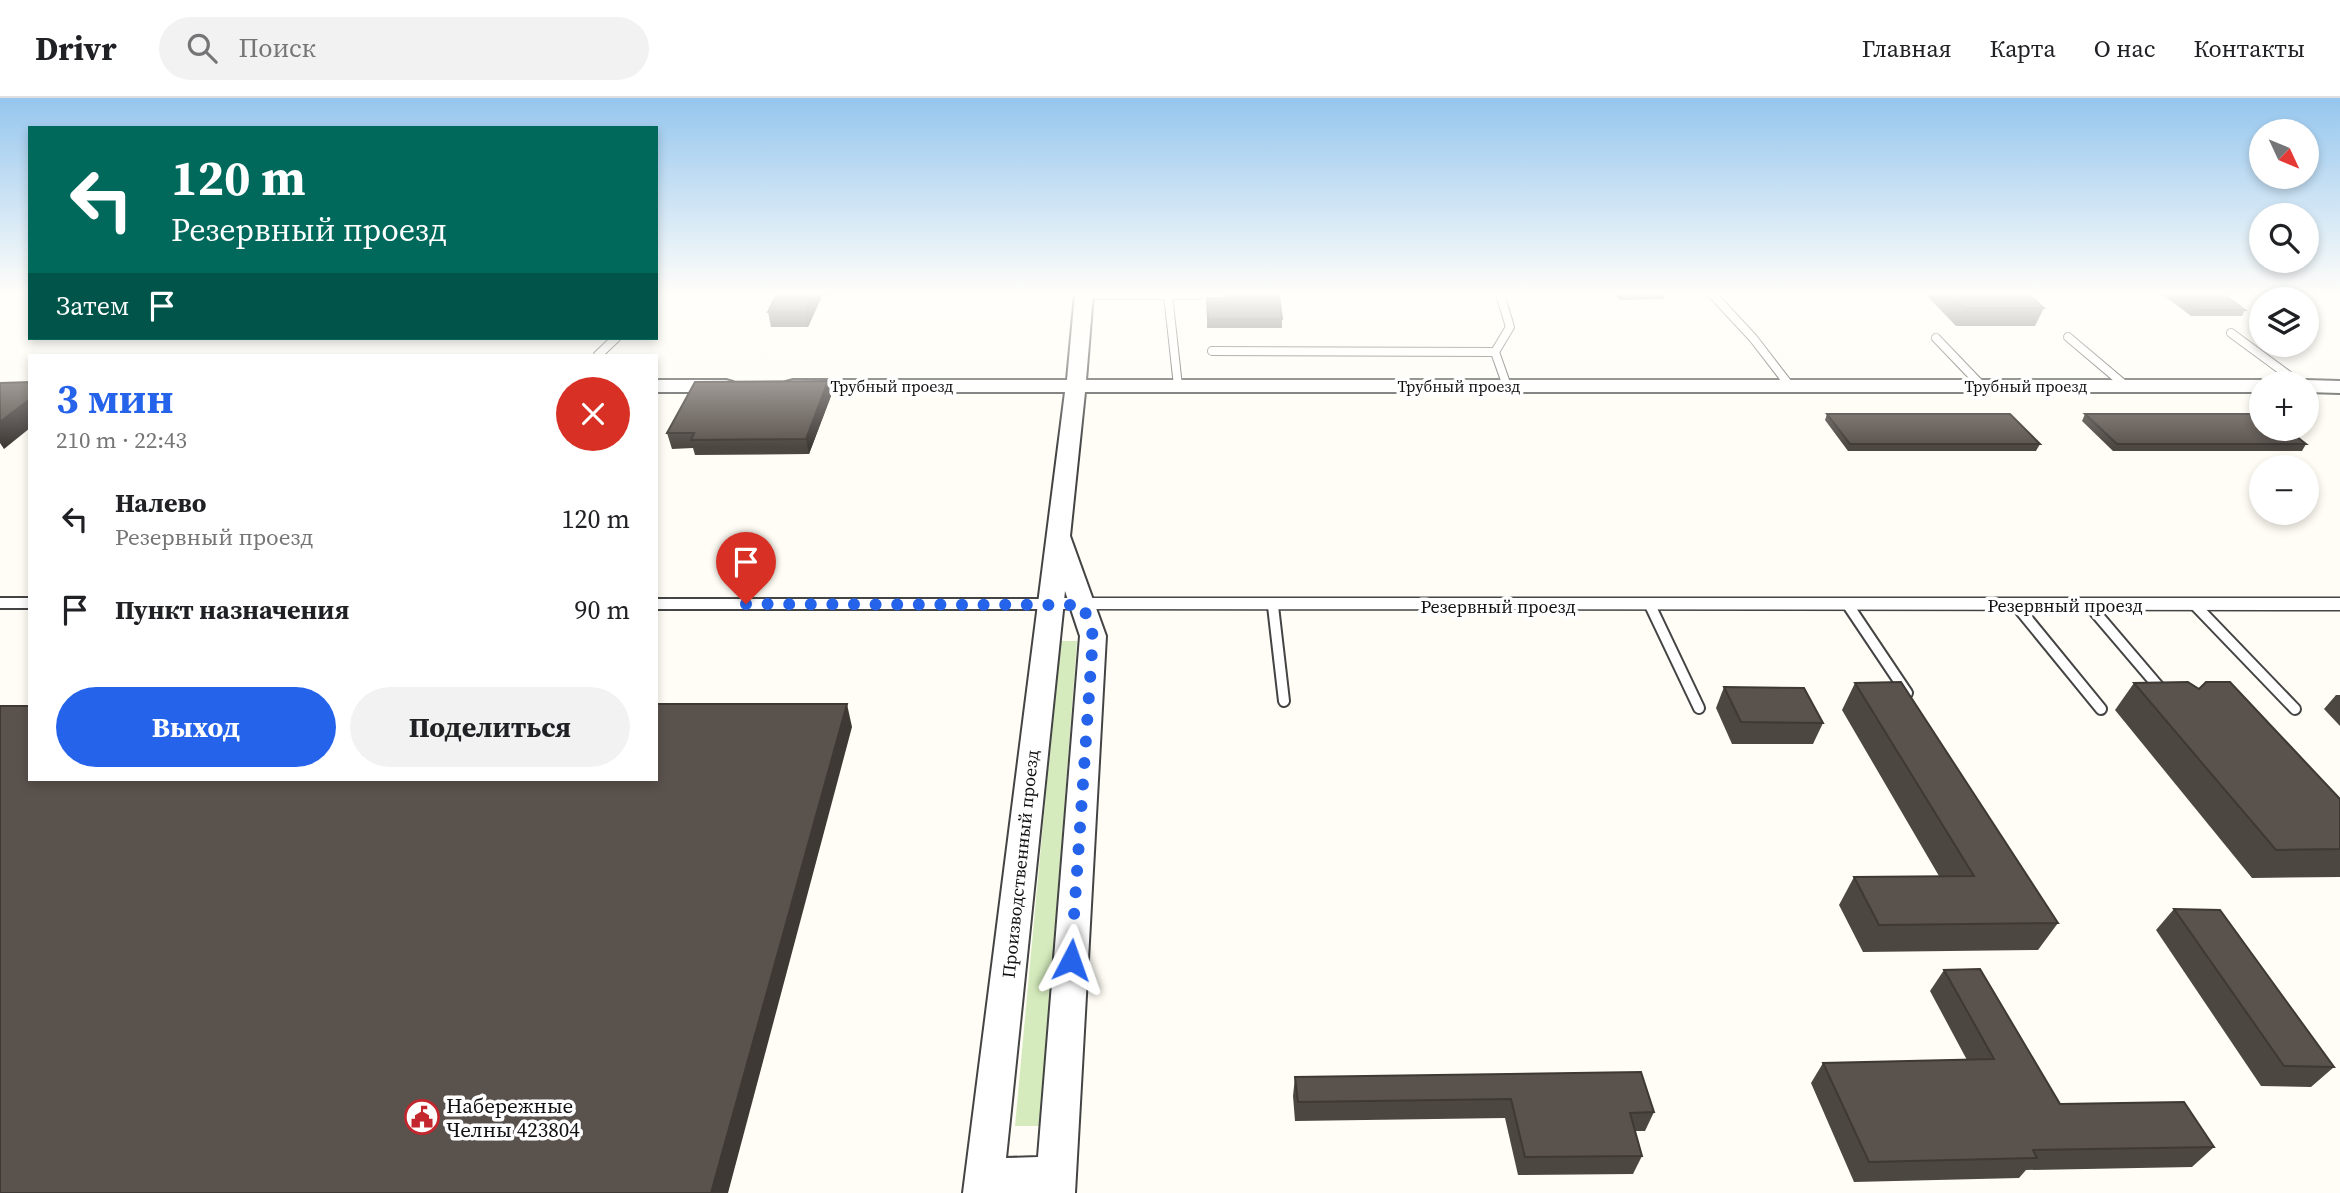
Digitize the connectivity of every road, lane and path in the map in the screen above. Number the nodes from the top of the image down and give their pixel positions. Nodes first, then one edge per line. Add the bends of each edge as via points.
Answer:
1 (1080, 345) edge
2 (1174, 345) edge
3 (1499, 345) edge
4 (1759, 345) edge
5 (1944, 345) edge
6 (2078, 345) edge
7 (2247, 345) edge
8 (1212, 351) dead end
9 (1495, 352) junction
10 (2283, 371) edge
11 (658, 386) edge
12 (740, 386) edge
13 (767, 386) edge
14 (1076, 386) junction
15 (1178, 386) junction
16 (1507, 386) junction
17 (1790, 386) junction
18 (1982, 386) junction
19 (2126, 386) junction
20 (2249, 386) edge
21 (2319, 387) edge
22 (2340, 387) edge
23 (1059, 536) junction
24 (0, 603) edge
25 (28, 603) edge
26 (658, 604) edge
27 (1049, 604) junction
28 (2194, 604) junction
29 (2340, 604) edge
30 (1083, 605) junction
31 (1650, 605) junction
32 (1848, 605) junction
33 (2016, 605) junction
34 (2089, 605) junction
35 (1273, 606) junction
36 (2169, 699) edge
37 (1284, 701) dead end
38 (1699, 708) dead end
39 (1917, 709) edge
40 (2101, 709) dead end
41 (2295, 709) dead end
42 (1056, 1184) edge
43 (984, 1185) edge

1 - 14 street, Производственный проезд
2 - 15 lane
3 - 9 lane
4 - 17 lane
5 - 18 lane
6 - 19 lane
7 - 10 lane
8 - 9 lane
9 - 16 lane
11 - 12 street
13 - 14 street, Трубный проезд
14 - 15 street, Трубный проезд
14 - 23 street, Производственный проезд
15 - 16 street, Трубный проезд
16 - 17 street, Трубный проезд
17 - 18 street, Трубный проезд
18 - 19 street, Трубный проезд
19 - 20 street, Трубный проезд
21 - 22 street
23 - 27 street, Производственный проезд
23 - 30 street, Производственный проезд
24 - 25 lane
26 - 27 lane, Резервный проезд
27 - 30 street, Резервный проезд
27 - 43 street, Производственный проезд
28 - 29 street, Резервный проезд
28 - 34 street, Резервный проезд
28 - 41 lane
30 - 35 street, Резервный проезд
30 - 42 street, Производственный проезд via 1093,636
31 - 32 street, Резервный проезд
31 - 35 street, Резервный проезд
31 - 38 lane
32 - 33 street, Резервный проезд
32 - 39 lane
33 - 34 street, Резервный проезд
33 - 40 lane
34 - 36 lane
35 - 37 lane
42 - 43 street

